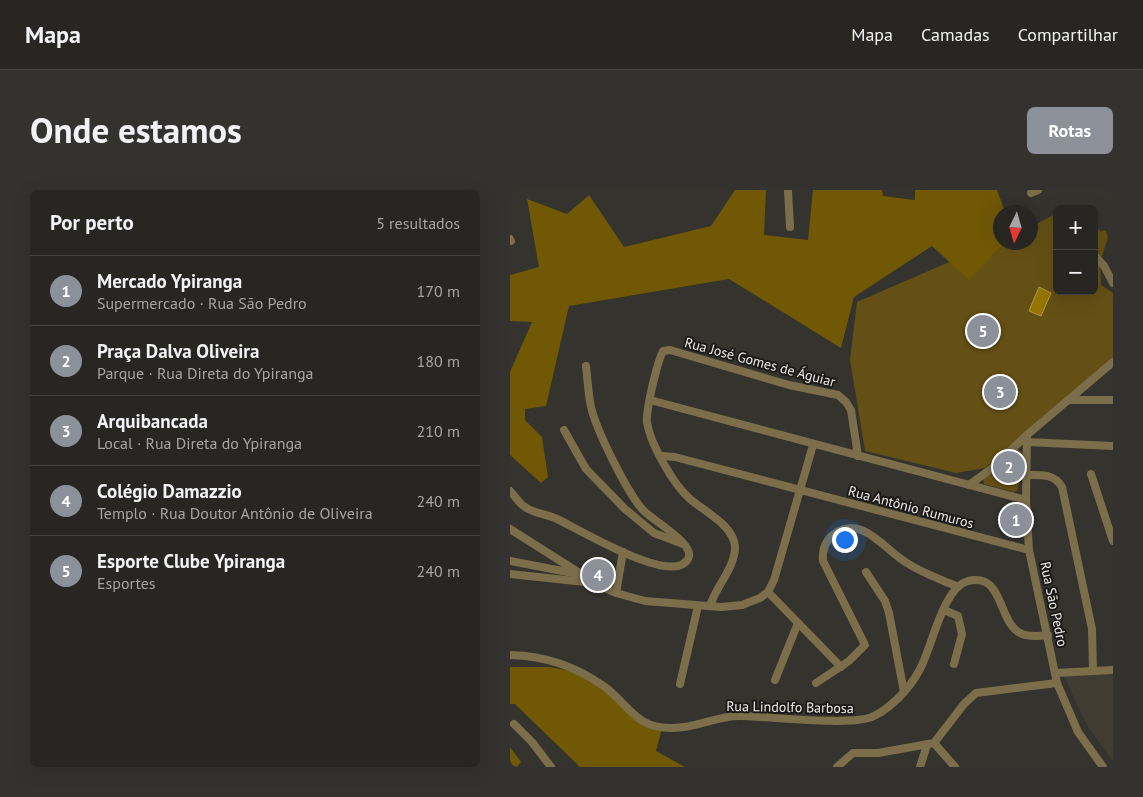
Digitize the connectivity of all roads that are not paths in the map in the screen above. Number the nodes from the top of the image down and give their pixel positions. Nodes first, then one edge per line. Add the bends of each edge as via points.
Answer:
1 (788, 190) edge
2 (790, 227) dead end
3 (1098, 259) edge
4 (1113, 283) edge
5 (1113, 362) edge
6 (586, 366) dead end
7 (650, 400) junction
8 (1068, 400) junction
9 (1113, 400) edge
10 (564, 430) dead end
11 (1026, 438) junction
12 (813, 445) junction
13 (1113, 446) edge
14 (662, 456) junction
15 (858, 456) junction
16 (1091, 474) dead end
17 (1025, 475) junction
18 (969, 484) junction
19 (510, 491) edge
20 (800, 491) junction
21 (1026, 500) junction
22 (510, 529) edge
23 (1113, 541) edge
24 (685, 544) junction
25 (1029, 550) junction
26 (622, 552) junction
27 (510, 561) edge
28 (866, 572) dead end
29 (510, 574) edge
30 (582, 575) junction
31 (594, 583) junction
32 (956, 586) junction
33 (768, 592) junction
34 (616, 593) junction
35 (698, 606) junction
36 (710, 606) junction
37 (944, 610) junction
38 (798, 623) junction
39 (1048, 635) junction
40 (510, 655) edge
41 (954, 664) dead end
42 (841, 667) junction
43 (1113, 670) edge
44 (1093, 671) junction
45 (1055, 673) junction
46 (775, 680) dead end
47 (816, 683) dead end
48 (1057, 683) junction
49 (680, 684) dead end
50 (904, 692) junction
51 (514, 724) dead end
52 (930, 744) junction
53 (551, 767) edge
54 (837, 767) edge
55 (920, 767) edge
56 (955, 767) edge
57 (1103, 767) edge

1 - 2 street
3 - 4 street
5 - 8 street
6 - 24 street via 592,412 631,491 649,516
7 - 12 street
7 - 14 street via 647,422
7 - 15 street, Rua José Gomes de Águiar via 661,354 664,349 670,350 838,396 851,410
8 - 9 street
8 - 11 street
10 - 24 street via 586,469 629,513 659,535
11 - 13 street
11 - 17 street, Rua São Pedro
11 - 18 street
12 - 15 street
12 - 20 street
14 - 20 street, Rua Antônio Rumuros
14 - 36 street via 681,490 724,527 734,542 733,559
15 - 18 street
16 - 23 street
17 - 21 street, Rua São Pedro
17 - 44 street via 1050,476 1062,487 1092,629
18 - 21 street
19 - 26 street via 529,510 558,520
20 - 25 street, Rua Antônio Rumuros
20 - 33 street
21 - 25 street, Rua São Pedro
22 - 30 street
24 - 26 street via 689,557 677,567
25 - 39 street, Rua São Pedro
26 - 34 street
27 - 30 street
28 - 50 street via 889,613
29 - 31 street
30 - 31 street
31 - 34 street
32 - 37 street, Rua Lindolfo Barbosa
32 - 39 street via 972,580 990,584 1018,631 1030,636
32 - 42 street, Rua Lindolfo Barbosa via 907,564 865,531 853,528 840,531 823,548 823,561 865,642 862,651
33 - 36 street via 742,605
33 - 38 street
34 - 35 street via 645,601
35 - 36 street
35 - 49 street
37 - 41 street via 958,616 961,625
37 - 50 street, Rua Lindolfo Barbosa via 919,671
38 - 42 street
38 - 46 street
39 - 45 street, Rua São Pedro
40 - 50 street, Rua Lindolfo Barbosa via 544,657 567,666 605,688 643,722 662,728 692,727 738,716 863,720 880,712
42 - 47 street, Rua Lindolfo Barbosa
43 - 44 street
44 - 45 street
45 - 48 street, Rua São Pedro
48 - 52 street via 976,693
48 - 57 street, Rua São Pedro via 1078,732
51 - 53 street
52 - 54 street via 878,753 853,753
52 - 55 street
52 - 56 street

